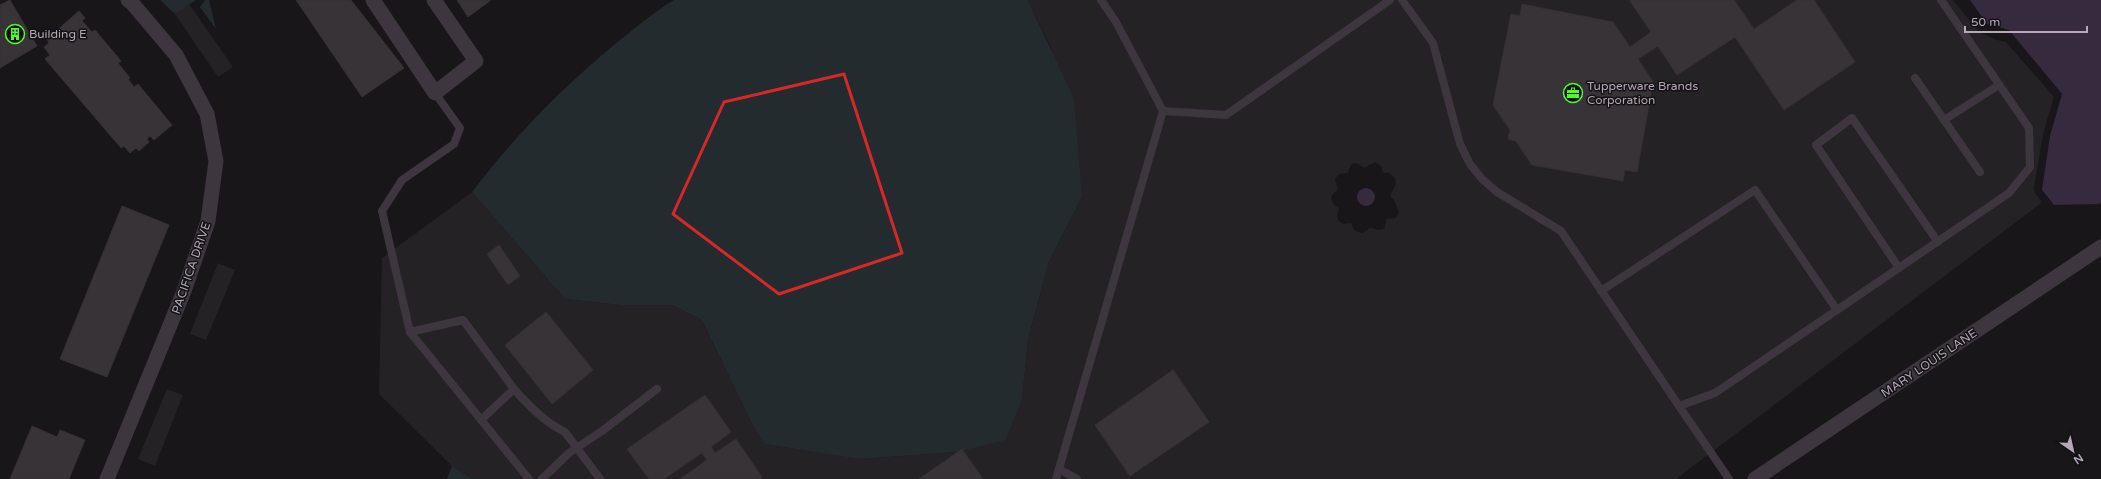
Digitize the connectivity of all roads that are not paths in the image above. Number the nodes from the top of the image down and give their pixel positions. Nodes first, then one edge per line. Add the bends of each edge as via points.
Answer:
1 (128, 0) edge
2 (373, 0) edge
3 (434, 0) edge
4 (1101, 0) edge
5 (1390, 0) edge
6 (1402, 0) edge
7 (1941, 0) edge
8 (1915, 78) dead end
9 (1999, 85) junction
10 (435, 93) junction
11 (1163, 111) junction
12 (1944, 120) junction
13 (1980, 172) dead end
14 (1938, 242) junction
15 (2101, 247) edge
16 (1899, 268) junction
17 (1601, 290) junction
18 (1837, 310) junction
19 (410, 332) junction
20 (514, 389) junction
21 (657, 389) dead end
22 (1679, 406) junction
23 (481, 420) junction
24 (578, 447) junction
25 (1059, 469) junction
26 (107, 479) edge
27 (529, 479) edge
28 (542, 479) edge
29 (600, 479) edge
30 (1056, 479) edge
31 (1077, 479) edge
32 (1729, 479) edge
33 (1755, 479) edge

1 - 26 street, PACIFICA DRIVE via 176,55 207,114 216,161 206,228 184,291
2 - 10 street
3 - 10 street via 476,61
4 - 11 lane via 1116,22
5 - 11 lane via 1226,115
6 - 17 lane via 1433,43 1460,144 1470,164 1497,192 1560,231
7 - 9 lane
8 - 12 lane
9 - 12 lane
9 - 14 lane via 2029,128 2030,167 2009,193
10 - 19 lane via 460,128 454,144 402,180 382,211
11 - 25 lane
12 - 13 lane
14 - 16 lane
14 - 16 lane via 1852,118 1816,145
15 - 33 street, MARY LOUIS LANE
16 - 18 lane
17 - 18 lane via 1755,190
17 - 22 lane
18 - 22 lane via 1715,393
19 - 20 lane via 463,320
19 - 23 lane
20 - 23 lane
20 - 24 lane via 527,404 565,432
21 - 24 lane
22 - 32 lane
23 - 27 lane
24 - 28 lane
24 - 29 lane
25 - 30 lane
25 - 31 lane

